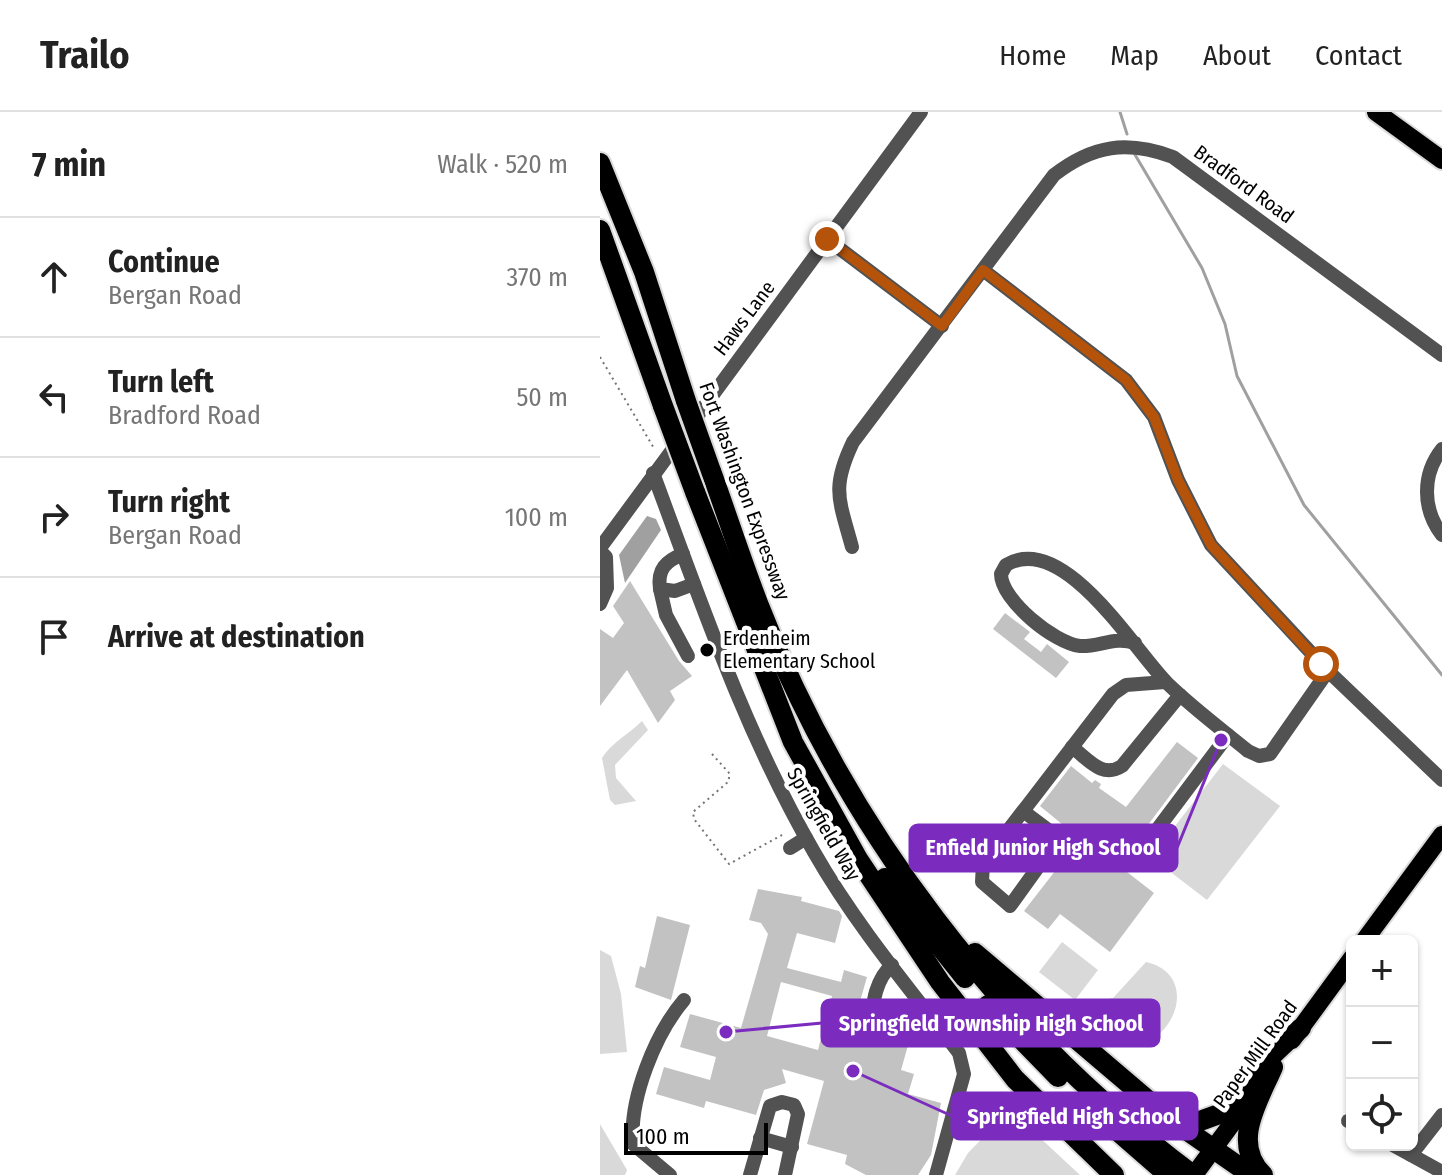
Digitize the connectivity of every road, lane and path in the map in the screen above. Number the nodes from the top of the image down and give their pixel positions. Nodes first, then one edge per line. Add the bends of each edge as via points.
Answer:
1 (921, 112) edge
2 (1376, 112) edge
3 (1442, 160) edge
4 (600, 163) edge
5 (600, 230) edge
6 (827, 239) junction
7 (983, 270) junction
8 (942, 326) junction
9 (1442, 355) edge
10 (600, 357) edge
11 (1442, 449) edge
12 (658, 454) dead end
13 (653, 473) junction
14 (1442, 535) edge
15 (852, 547) dead end
16 (600, 550) edge
17 (683, 554) junction
18 (694, 584) junction
19 (660, 589) junction
20 (600, 604) edge
21 (749, 634) junction
22 (1135, 643) junction
23 (688, 656) dead end
24 (1328, 671) junction
25 (1165, 682) junction
26 (1180, 695) junction
27 (1228, 735) junction
28 (1072, 747) junction
29 (712, 754) dead end
30 (1442, 780) edge
31 (1023, 811) junction
32 (1442, 835) edge
33 (806, 838) junction
34 (786, 842) joint
35 (1147, 843) dead end
36 (936, 919) junction
37 (1368, 935) edge
38 (892, 965) junction
39 (1346, 966) edge
40 (684, 1000) dead end
41 (936, 1022) junction
42 (1301, 1028) junction
43 (1273, 1067) junction
44 (1442, 1115) edge
45 (1169, 1118) junction
46 (760, 1138) junction
47 (792, 1147) junction
48 (1214, 1149) junction
49 (1404, 1151) edge
50 (1154, 1154) junction
51 (1411, 1155) junction
52 (1442, 1172) edge
53 (670, 1175) edge
54 (750, 1175) edge
55 (785, 1175) edge
56 (936, 1175) edge
57 (1114, 1175) edge
58 (1168, 1175) edge
59 (1194, 1175) edge
60 (1251, 1175) edge
61 (1263, 1175) edge

1 - 6 street, Haws Lane
2 - 3 main road
4 - 36 highway, Fort Washington Expressway, bridge via 644,272 758,605 819,733 867,818
5 - 21 highway, bridge
6 - 8 street
6 - 13 street, Haws Lane
7 - 8 street, Bradford Road
7 - 9 street, Bradford Road via 1054,175 1109,147 1149,148 1173,157
7 - 24 street via 1126,380 1154,417 1211,545
8 - 15 street, Bradford Road via 853,442 838,473 838,496
10 - 12 path
11 - 14 street via 1428,473 1427,492 1428,508
13 - 16 street, Haws Lane
13 - 17 street, Springfield Way
16 - 20 street via 608,576
17 - 18 street, Springfield Way
17 - 19 street via 665,563
18 - 19 street via 675,591
18 - 33 street, Springfield Way via 769,769
19 - 23 street via 666,615
21 - 50 highway via 846,823 903,904 1020,1041
21 - 57 highway via 793,742 903,930 1023,1089
22 - 22 street via 1104,605 1044,563 1013,561 1001,574 1006,595 1048,632 1078,646 1114,638
22 - 25 street
24 - 27 street via 1270,754 1259,756
24 - 30 street
25 - 26 street
25 - 28 street via 1126,685 1113,694
26 - 27 street
26 - 28 street via 1114,772 1104,772
27 - 35 street
28 - 31 street
29 - 34 path via 730,774 728,782 693,812 694,819 729,864
31 - 31 street via 980,873 982,882 1010,906 1059,838
32 - 37 main road
33 - 34 street
33 - 38 street, Springfield Way
36 - 45 highway
36 - 50 highway, Fort Washington Expressway via 997,996
38 - 41 street, Springfield Way
38 - 41 street via 883,973 873,1008 877,1019 921,1032
39 - 42 main road, Paper Mill Road
40 - 53 street via 649,1060 632,1128 633,1144
41 - 56 street, Springfield Way via 959,1053 964,1074
42 - 43 main road, Paper Mill Road
42 - 45 highway via 1222,1113 1200,1121
43 - 48 main road, Paper Mill Road
43 - 61 highway via 1247,1130 1249,1156
44 - 51 street
45 - 48 highway
46 - 47 street
46 - 47 street via 770,1106 794,1105 798,1114
46 - 54 street
47 - 55 street
48 - 59 main road, Paper Mill Road
48 - 60 highway
49 - 51 street
50 - 58 highway, Fort Washington Expressway
50 - 59 highway, Fort Washington Expressway
51 - 52 street

